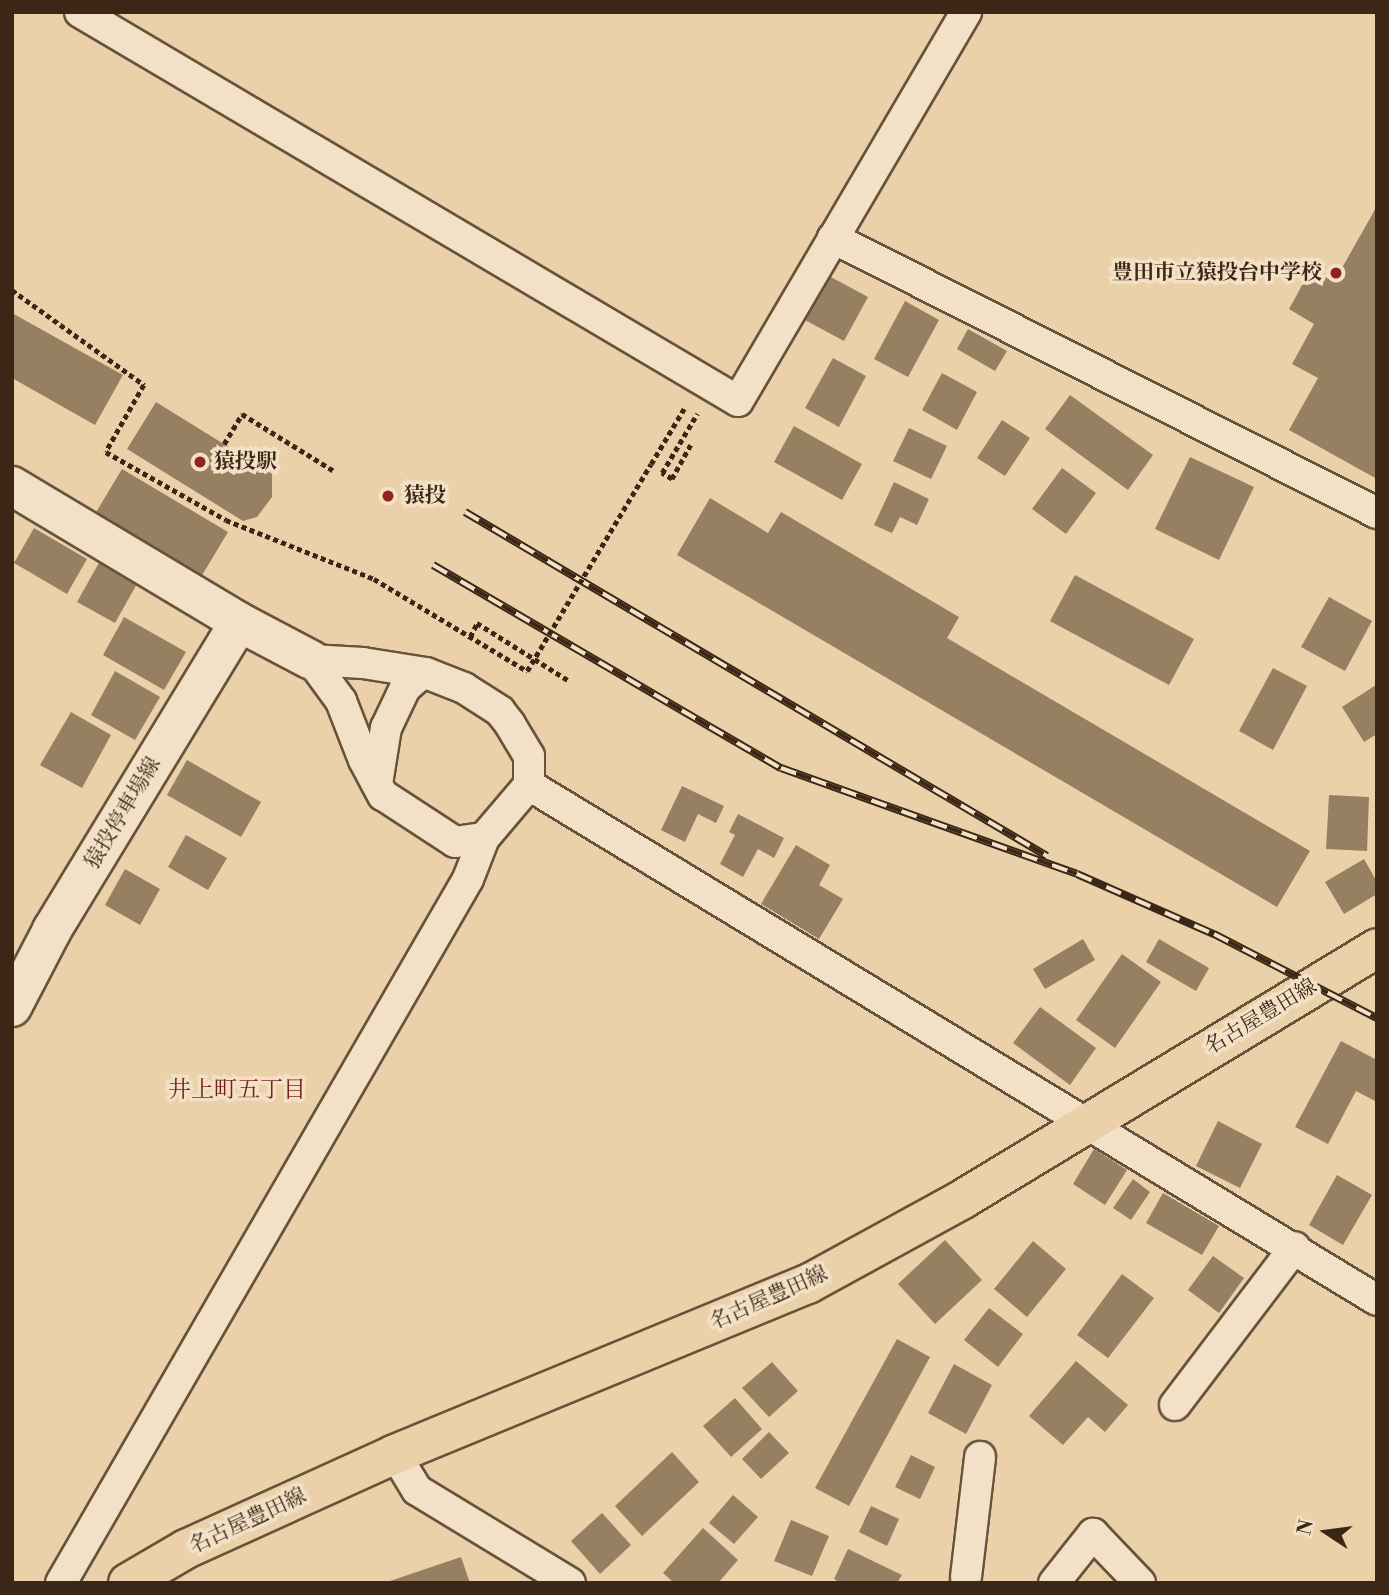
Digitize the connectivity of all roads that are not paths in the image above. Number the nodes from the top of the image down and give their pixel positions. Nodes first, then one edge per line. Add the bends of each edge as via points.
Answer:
1 (80, 12) edge
2 (965, 13) edge
3 (833, 238) junction
4 (12, 486) edge
5 (1377, 513) edge
6 (239, 622) junction
7 (311, 660) junction
8 (422, 673) junction
9 (377, 784) junction
10 (528, 785) junction
11 (484, 838) junction
12 (1377, 948) edge
13 (12, 1007) edge
14 (1087, 1125) junction
15 (1295, 1247) junction
16 (1377, 1300) edge
17 (1175, 1405) dead end
18 (395, 1454) junction
19 (981, 1457) dead end
20 (967, 1581) edge
21 (61, 1583) edge
22 (128, 1583) edge
23 (570, 1583) edge
24 (1054, 1583) edge
25 (1140, 1583) edge

1 - 3 street via 738,401
2 - 3 street
3 - 5 street
4 - 6 main road
6 - 7 main road
6 - 13 main road, 猿投停車場線 via 52,930
7 - 8 street
7 - 9 street via 341,701
8 - 9 street via 405,688 386,729
8 - 10 street via 464,688 500,711 529,756
9 - 11 street via 383,795 409,815 455,842
10 - 11 street
10 - 14 street
11 - 21 street via 461,891
12 - 14 main road, 名古屋豊田線
14 - 15 street
14 - 18 main road, 名古屋豊田線 via 808,1284
15 - 16 street
15 - 17 street
18 - 22 main road, 名古屋豊田線 via 186,1549
18 - 23 street via 417,1490
19 - 20 street
24 - 25 street via 1093,1534

